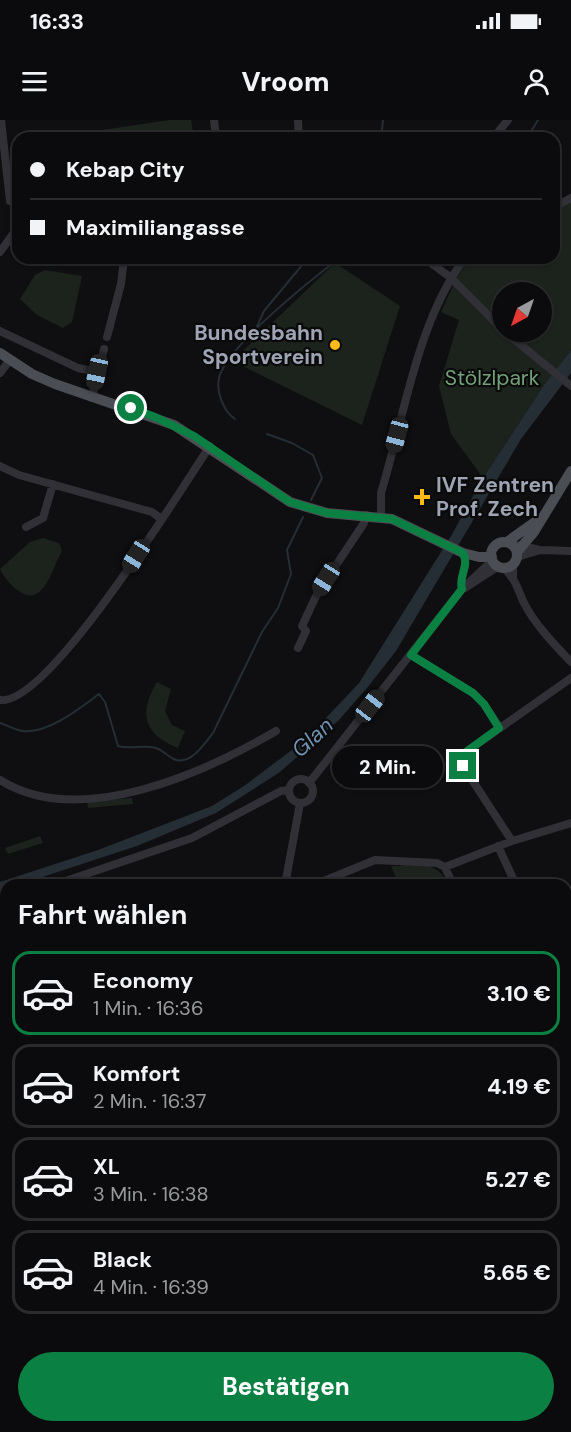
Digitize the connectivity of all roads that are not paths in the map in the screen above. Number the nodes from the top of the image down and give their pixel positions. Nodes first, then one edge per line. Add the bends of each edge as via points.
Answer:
1 (1, 120) edge
2 (495, 120) edge
3 (508, 120) edge
4 (502, 129) junction
5 (499, 132) edge
6 (10, 201) dead end
7 (12, 235) edge
8 (0, 252) edge
9 (123, 264) edge
10 (432, 264) edge
11 (460, 264) edge
12 (450, 277) junction
13 (492, 318) edge
14 (0, 332) edge
15 (106, 337) dead end
16 (518, 342) edge
17 (104, 350) dead end
18 (0, 353) edge
19 (9, 361) junction
20 (97, 372) junction
21 (0, 373) edge
22 (570, 385) edge
23 (92, 398) junction
24 (210, 446) junction
25 (0, 466) edge
26 (571, 471) edge
27 (53, 484) junction
28 (366, 515) junction
29 (381, 517) junction
30 (160, 518) junction
31 (26, 527) dead end
32 (571, 550) edge
33 (462, 552) junction
34 (506, 555) junction
35 (462, 589) junction
36 (298, 648) dead end
37 (411, 655) junction
38 (571, 662) edge
39 (571, 678) edge
40 (0, 700) edge
41 (499, 728) junction
42 (276, 731) dead end
43 (0, 780) edge
44 (309, 783) junction
45 (289, 790) junction
46 (300, 803) junction
47 (571, 823) edge
48 (512, 841) junction
49 (498, 846) junction
50 (445, 867) junction
51 (72, 879) edge
52 (286, 879) edge
53 (329, 879) edge
54 (450, 879) edge
55 (513, 879) edge

1 - 6 street
2 - 4 street
3 - 4 street
4 - 5 street
7 - 8 street
9 - 15 street
10 - 12 street
11 - 12 street
12 - 13 street
12 - 29 street via 427,332 411,387 381,494
14 - 20 street via 78,368
16 - 22 street
17 - 20 street
18 - 19 main road
19 - 21 street
19 - 23 main road
20 - 23 street
23 - 24 main road via 155,417
24 - 28 main road via 290,502 327,513
24 - 30 street
25 - 27 street
26 - 34 main road via 544,515
27 - 30 street via 152,512
27 - 31 street via 43,518
28 - 29 main road
28 - 36 street via 317,594 302,626 306,631
29 - 33 main road via 409,525
30 - 40 street via 90,624 45,674 17,697
32 - 34 street
33 - 34 main road via 479,557
33 - 35 street via 467,564 460,583
34 - 35 street
34 - 38 street via 523,602 544,634
35 - 37 street
37 - 41 street via 473,693
37 - 44 street
39 - 41 street
41 - 48 street via 466,752 463,766
42 - 43 street via 178,778 110,795 54,800 22,792
44 - 45 street via 295,781
44 - 46 street via 311,797
45 - 46 street via 290,797
45 - 51 street via 169,847
46 - 52 street
47 - 48 street
48 - 49 street
49 - 50 street
49 - 55 street
50 - 53 street via 437,863 375,860
50 - 54 street

